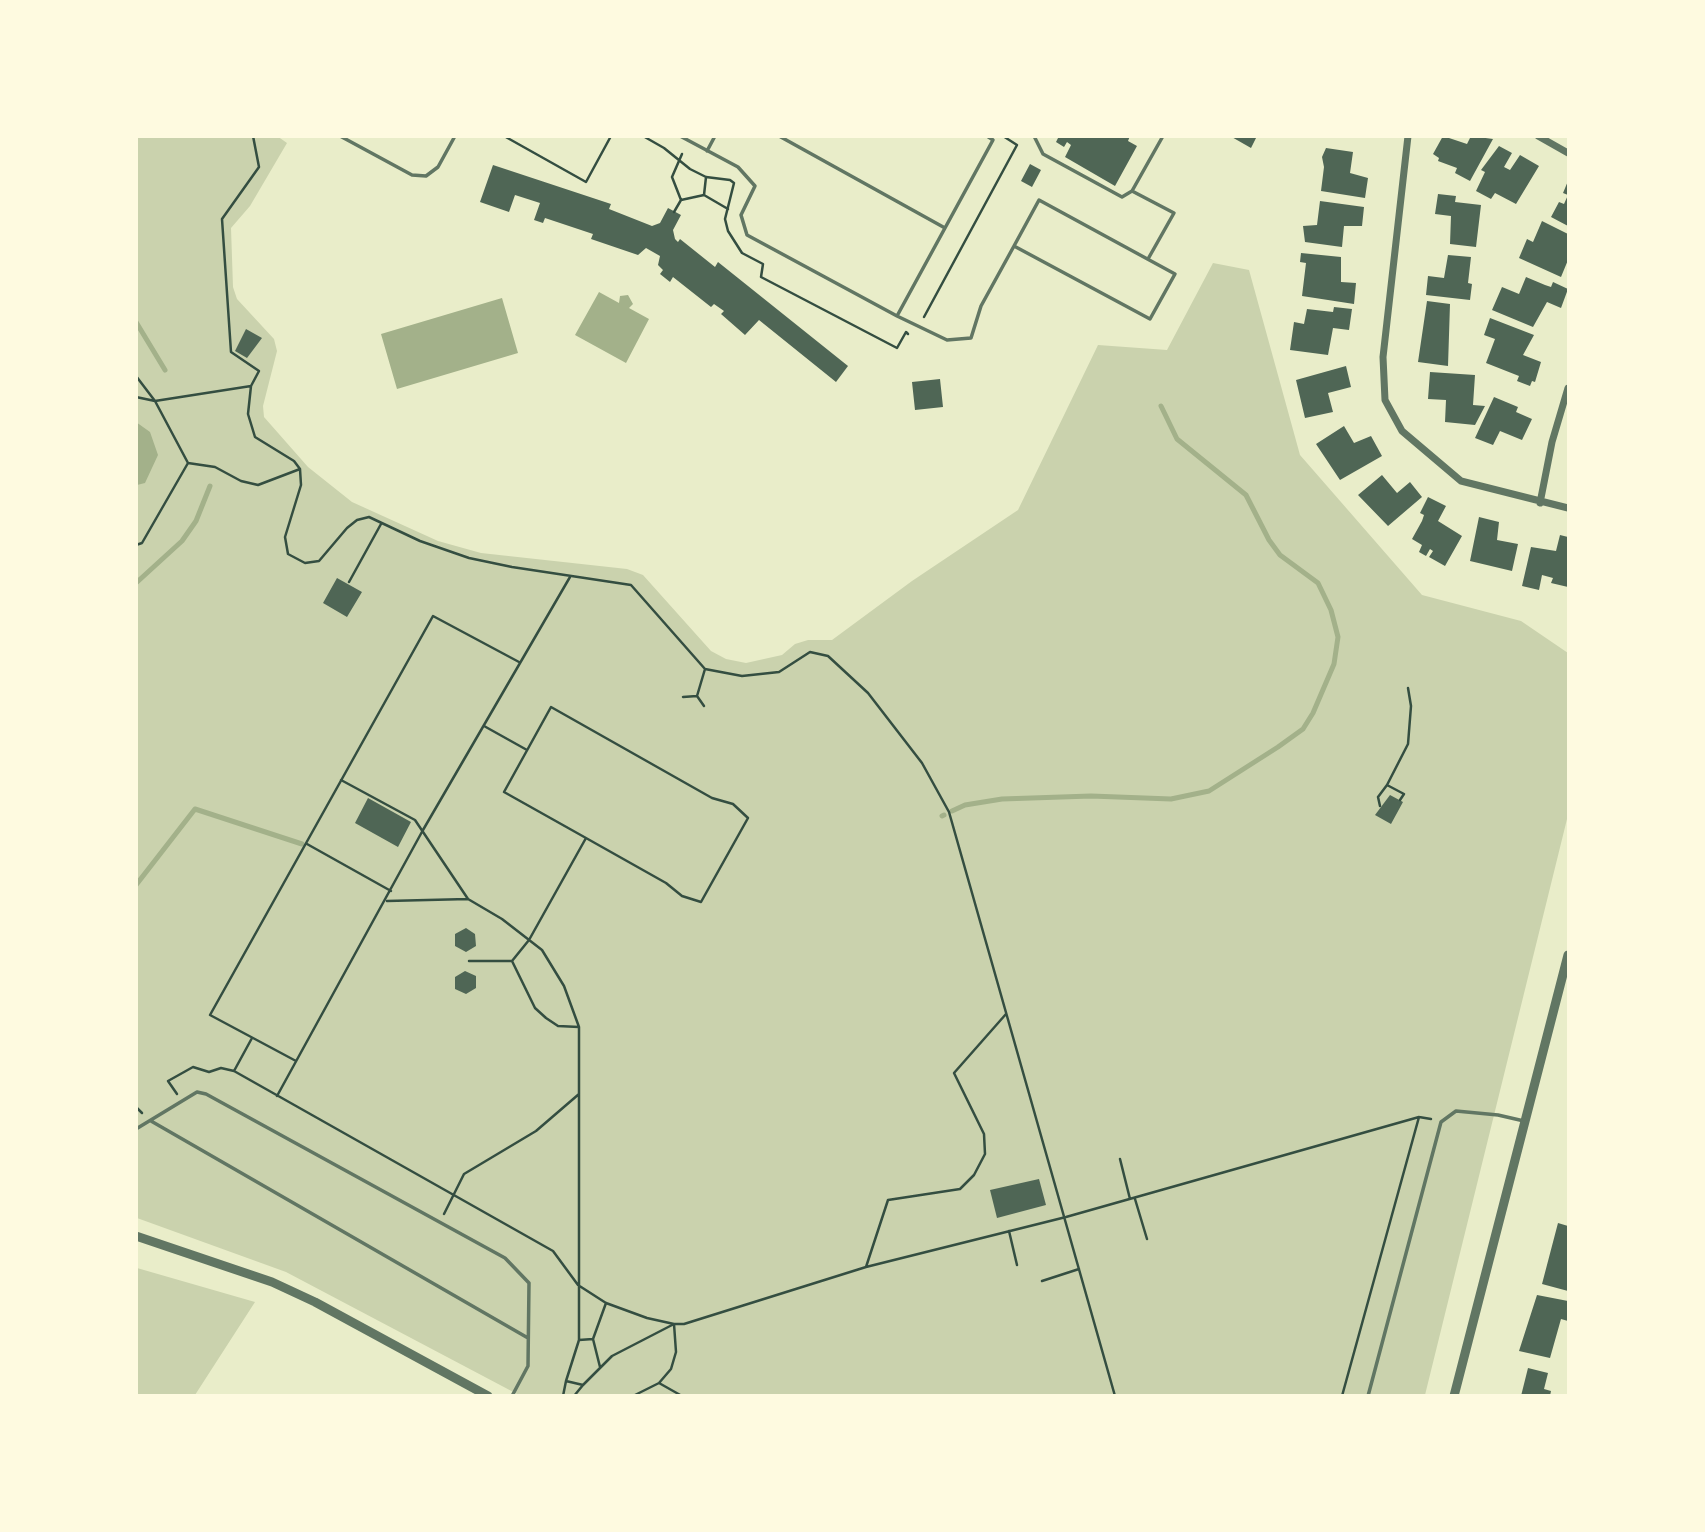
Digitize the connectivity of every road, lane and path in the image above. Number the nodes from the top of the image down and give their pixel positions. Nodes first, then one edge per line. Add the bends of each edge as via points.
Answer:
1 (253, 136) edge
2 (340, 136) edge
3 (455, 136) edge
4 (504, 136) edge
5 (611, 136) edge
6 (680, 136) edge
7 (715, 136) edge
8 (779, 136) edge
9 (987, 136) edge
10 (1003, 136) edge
11 (1034, 136) edge
12 (1163, 136) edge
13 (1408, 136) edge
14 (1538, 136) edge
15 (707, 151) junction
16 (1569, 153) edge
17 (682, 154) dead end
18 (706, 177) dead end
19 (1132, 191) junction
20 (704, 195) junction
21 (681, 200) junction
22 (728, 208) dead end
23 (674, 212) dead end
24 (945, 228) junction
25 (1013, 246) junction
26 (1148, 259) junction
27 (897, 316) junction
28 (924, 317) dead end
29 (136, 376) edge
30 (251, 386) junction
31 (1569, 388) edge
32 (136, 397) edge
33 (155, 401) junction
34 (188, 463) junction
35 (300, 469) junction
36 (1540, 503) junction
37 (1569, 508) edge
38 (382, 523) junction
39 (136, 545) edge
40 (570, 577) junction
41 (349, 582) dead end
42 (519, 662) junction
43 (705, 669) junction
44 (1408, 688) dead end
45 (683, 696) dead end
46 (697, 696) junction
47 (704, 706) dead end
48 (483, 726) junction
49 (527, 750) junction
50 (341, 780) junction
51 (1387, 785) junction
52 (1400, 800) dead end
53 (1380, 806) dead end
54 (423, 830) junction
55 (586, 838) junction
56 (307, 844) junction
57 (391, 891) junction
58 (468, 899) junction
59 (386, 901) junction
60 (529, 940) junction
61 (1569, 955) edge
62 (469, 961) dead end
63 (512, 961) junction
64 (1006, 1014) junction
65 (579, 1027) junction
66 (252, 1038) junction
67 (296, 1061) junction
68 (234, 1071) junction
69 (579, 1094) junction
70 (277, 1097) junction
71 (166, 1100) dead end
72 (136, 1107) edge
73 (136, 1116) edge
74 (151, 1121) junction
75 (1524, 1121) junction
76 (136, 1129) edge
77 (1120, 1159) dead end
78 (454, 1195) junction
79 (1135, 1197) junction
80 (1130, 1199) junction
81 (1066, 1217) junction
82 (439, 1222) junction
83 (1009, 1231) junction
84 (136, 1236) edge
85 (1147, 1239) dead end
86 (1017, 1265) dead end
87 (866, 1268) junction
88 (1080, 1269) junction
89 (1042, 1281) dead end
90 (578, 1284) junction
91 (606, 1303) junction
92 (674, 1324) junction
93 (528, 1338) junction
94 (593, 1339) junction
95 (579, 1340) junction
96 (600, 1368) junction
97 (566, 1381) junction
98 (659, 1383) junction
99 (583, 1385) junction
100 (488, 1395) edge
101 (512, 1395) edge
102 (563, 1395) edge
103 (574, 1395) edge
104 (634, 1395) edge
105 (682, 1395) edge
106 (1115, 1395) edge
107 (1342, 1395) edge
108 (1368, 1395) edge
109 (1454, 1395) edge

1 - 30 path via 259,167 222,219 232,352 259,371
2 - 3 lane via 412,175 426,176 438,167
4 - 5 path via 586,181
6 - 15 lane
7 - 15 lane
8 - 24 lane
9 - 24 lane via 993,140
10 - 28 path via 1017,145
11 - 19 lane via 1043,155 1122,197
12 - 19 lane
13 - 36 street via 1383,357 1385,400 1402,430 1461,481
14 - 16 street
15 - 27 lane via 738,167 755,186 741,215 747,235
17 - 21 path via 672,177
18 - 20 path
19 - 26 lane via 1174,213
20 - 21 path
20 - 22 path
21 - 23 path
24 - 27 lane
25 - 26 lane via 1039,200
25 - 26 lane via 1150,319 1175,274
25 - 27 lane via 981,306 971,338 947,340
29 - 33 path
30 - 33 path
30 - 35 path via 248,414 255,437
31 - 36 street
32 - 33 path
33 - 34 path
34 - 35 path via 215,467 258,485
34 - 39 path via 142,543
35 - 38 path via 302,485 285,537 288,554 304,563 319,561 357,520 369,517
36 - 37 street
38 - 40 path via 469,558
38 - 41 path
40 - 42 path
40 - 43 path via 631,585
42 - 48 path
42 - 50 path via 433,616
43 - 46 path
43 - 64 path via 742,676 779,672 810,652 828,656 868,693 922,763 949,812
44 - 51 path via 1408,744
45 - 46 path
46 - 47 path
48 - 49 path
48 - 54 path
49 - 55 path via 504,792
49 - 55 path via 551,707 712,798 733,804 748,818 701,902 682,896
50 - 54 path via 415,820
50 - 56 path
51 - 52 path via 1404,794
51 - 53 path via 1378,797
54 - 57 path
54 - 58 path
55 - 60 path
56 - 57 path
56 - 66 path via 210,1015
57 - 59 path
58 - 59 path
58 - 60 path
59 - 67 path
60 - 63 path
60 - 65 path via 542,950 564,986
61 - 75 street
62 - 63 path
63 - 65 path via 535,1007 546,1018 558,1026
64 - 81 path
64 - 87 path via 954,1073 984,1135 985,1154 974,1175 960,1189 888,1200
65 - 69 path
66 - 67 path
66 - 68 path
67 - 70 path
68 - 70 path
68 - 71 path via 193,1067 168,1081 178,1093
69 - 78 path via 536,1131 464,1174
69 - 90 path
70 - 78 path
72 - 73 path via 142,1113
74 - 76 lane
74 - 82 lane via 197,1092 206,1094
74 - 93 lane
75 - 108 lane via 1456,1111 1441,1122
75 - 109 street
77 - 80 path
78 - 82 path
78 - 90 path via 553,1251
79 - 80 path
79 - 85 path
79 - 107 path via 1419,1117
80 - 81 path
81 - 83 path
81 - 88 path
82 - 93 lane via 505,1258 529,1283
83 - 86 path
83 - 87 path
84 - 100 street via 272,1282
87 - 92 path
88 - 89 path
88 - 106 path
90 - 91 path
90 - 95 path
91 - 92 path
91 - 94 path
92 - 96 path via 612,1356
92 - 98 path via 676,1352 671,1369
93 - 101 lane via 528,1366
94 - 95 path
94 - 96 path
95 - 97 path
96 - 99 path
97 - 99 path
97 - 102 path
98 - 104 path
98 - 105 path
99 - 103 path

